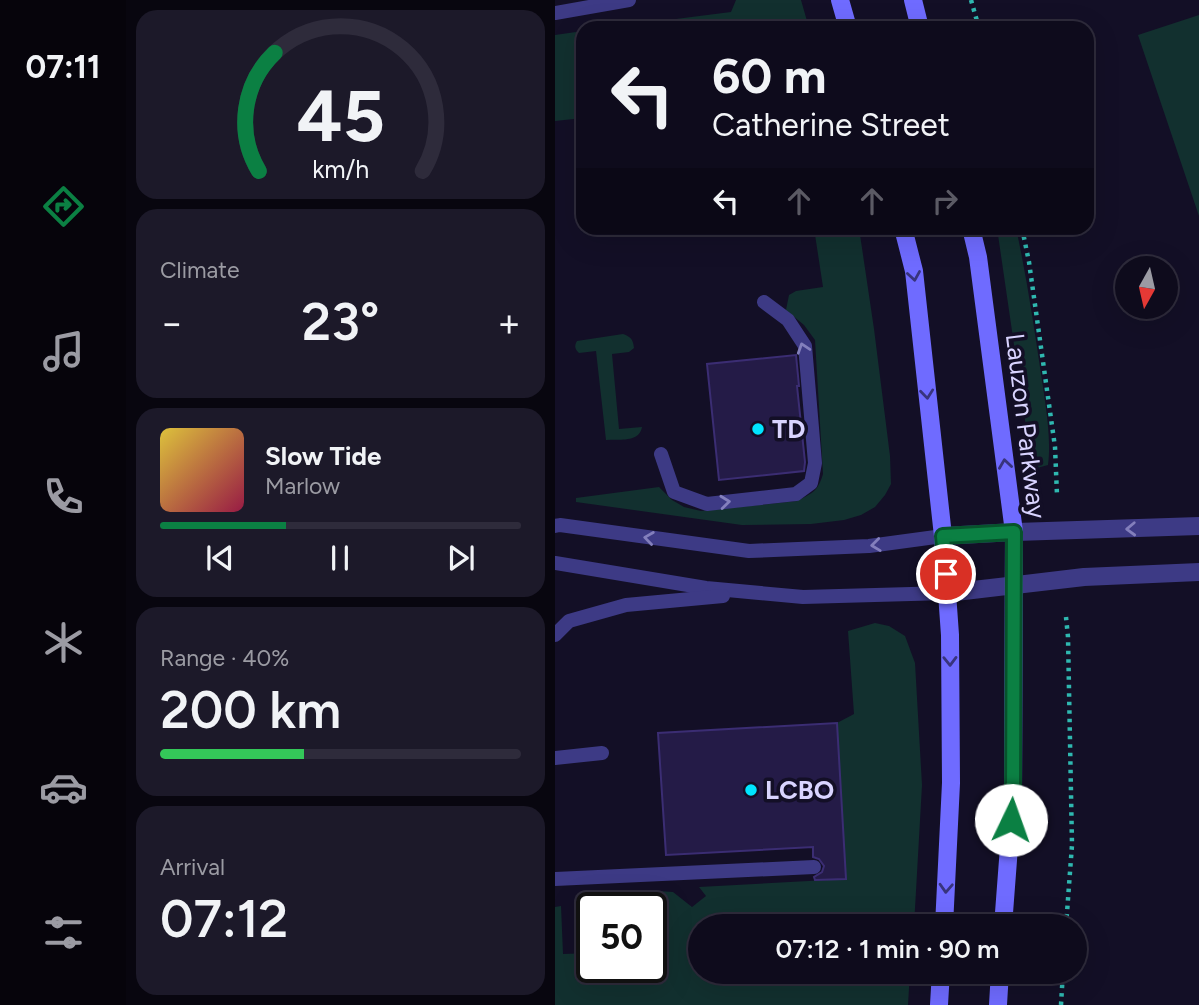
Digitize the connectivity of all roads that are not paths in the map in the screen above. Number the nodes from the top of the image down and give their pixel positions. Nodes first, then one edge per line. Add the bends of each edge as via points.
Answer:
1 (629, 0) edge
2 (840, 0) edge
3 (913, 0) edge
4 (555, 13) edge
5 (846, 21) edge
6 (918, 21) edge
7 (905, 235) edge
8 (973, 235) edge
9 (764, 302) dead end
10 (661, 454) dead end
11 (555, 526) edge
12 (1199, 526) edge
13 (1014, 532) junction
14 (943, 536) junction
15 (555, 563) edge
16 (1199, 572) edge
17 (1014, 585) junction
18 (759, 593) junction
19 (947, 593) junction
20 (555, 635) edge
21 (602, 753) dead end
22 (555, 758) edge
23 (814, 867) dead end
24 (555, 879) edge
25 (945, 914) edge
26 (1004, 914) edge
27 (940, 984) edge
28 (999, 984) edge
29 (939, 1005) edge
30 (998, 1005) edge

1 - 4 lane
2 - 5 main road
3 - 6 main road
7 -> 14 main road via 914,271
13 -> 8 main road, Lauzon Parkway
10 -> 9 lane via 675,492 707,504 796,494 811,484 815,464 805,346 788,320
14 -> 11 lane via 869,547 749,551
12 -> 13 street
13 - 14 street
13 - 17 main road, Lauzon Parkway
14 - 19 main road
15 - 18 lane
16 - 17 street
17 - 19 street
17 - 26 main road, Lauzon Parkway via 1013,794
18 - 19 lane via 803,597
18 - 20 lane via 626,605 568,621
19 -> 25 main road via 951,783
21 - 22 lane
23 - 24 lane
27 - 29 main road
28 - 30 main road

